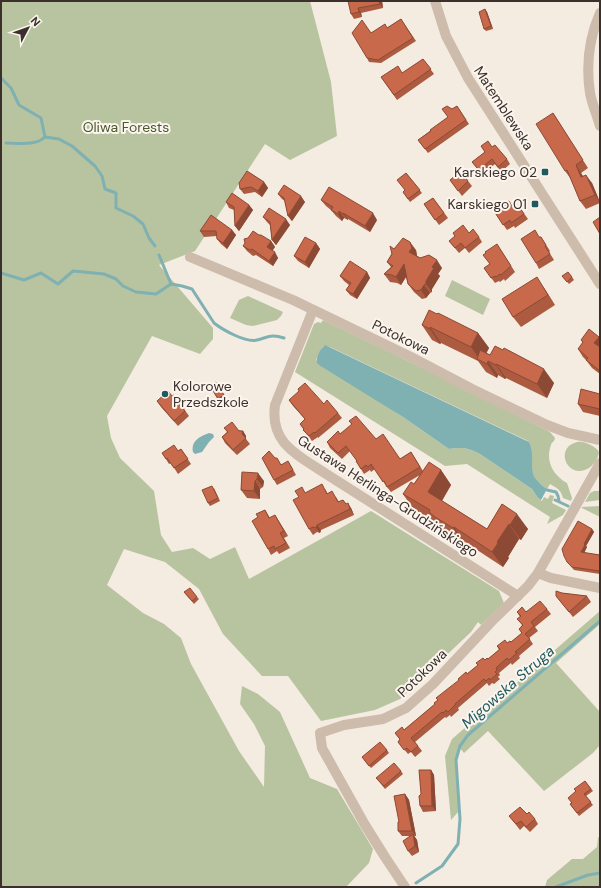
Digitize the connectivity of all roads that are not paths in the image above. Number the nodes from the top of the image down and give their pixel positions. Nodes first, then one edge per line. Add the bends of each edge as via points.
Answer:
1 (435, 1) edge
2 (600, 13) edge
3 (600, 126) edge
4 (190, 257) dead end
5 (600, 284) edge
6 (313, 310) junction
7 (600, 440) edge
8 (600, 464) edge
9 (538, 574) junction
10 (600, 588) edge
11 (518, 596) junction
12 (405, 887) edge

1 - 5 street, Matemblewska via 446,36 468,78
2 - 3 street via 591,41 588,67 590,93
4 - 6 street, Potokowa
6 - 7 street, Potokowa via 547,425
6 - 11 street, Gustawa Herlinga-Grudzińskiego via 275,405 276,426 284,444 303,459
8 - 9 street, Potokowa
9 - 10 street
9 - 11 street, Potokowa
11 - 12 street, Potokowa via 433,684 406,708 383,719 344,725 320,732 322,748 384,857

